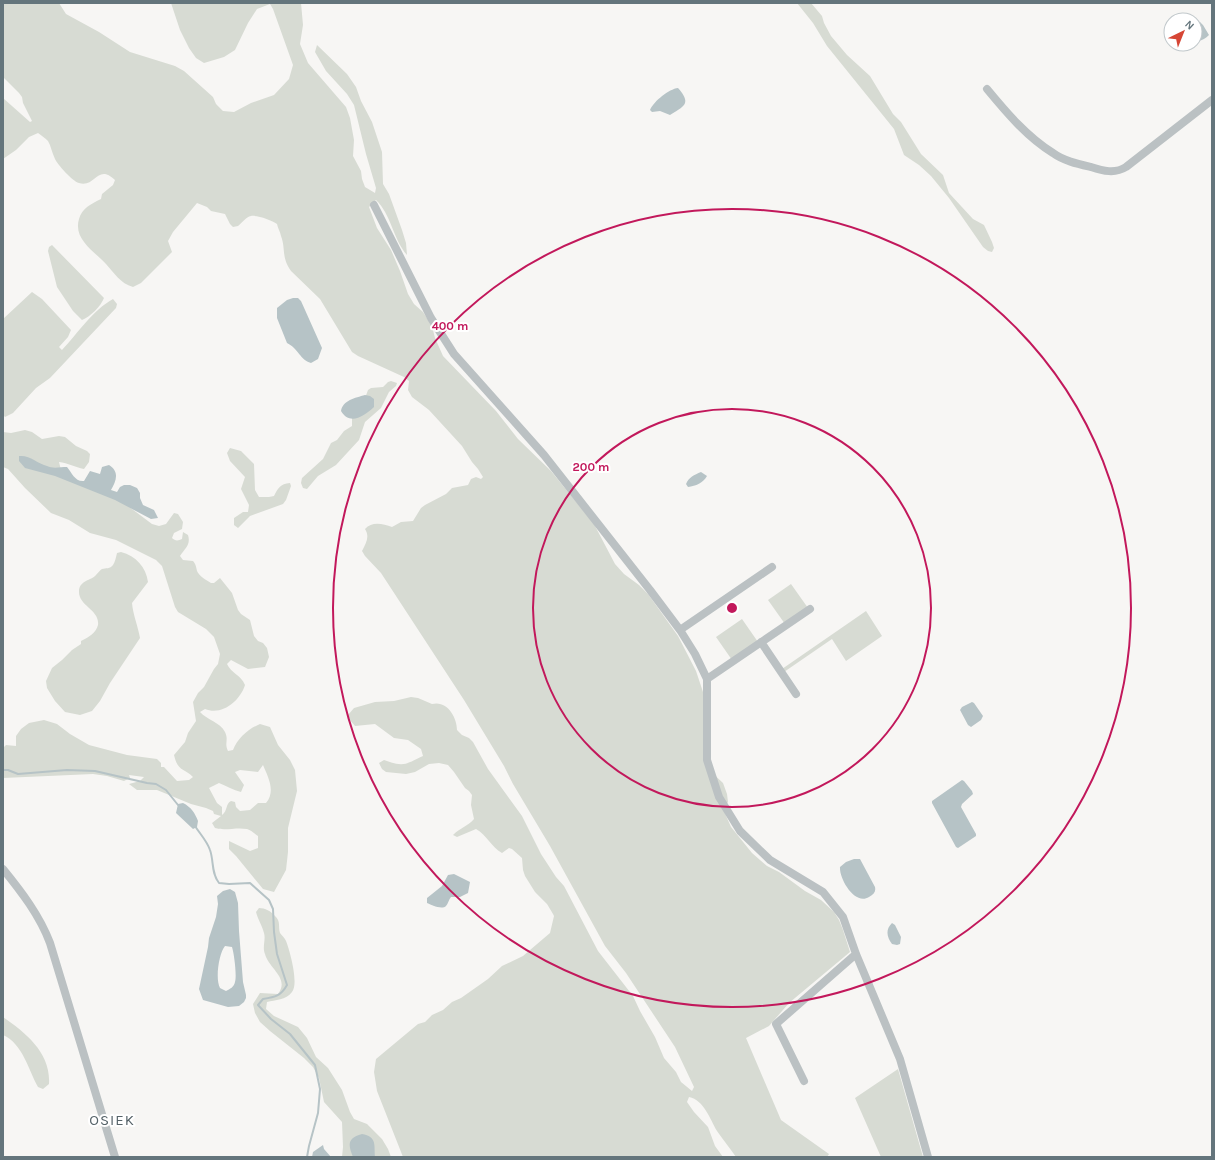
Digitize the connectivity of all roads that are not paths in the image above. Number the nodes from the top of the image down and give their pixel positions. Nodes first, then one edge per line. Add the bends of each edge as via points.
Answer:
1 (987, 88) dead end
2 (1212, 100) edge
3 (374, 205) dead end
4 (772, 567) dead end
5 (810, 609) dead end
6 (680, 630) junction
7 (761, 642) junction
8 (707, 679) junction
9 (796, 694) dead end
10 (3, 869) edge
11 (856, 954) junction
12 (804, 1081) dead end
13 (115, 1157) edge
14 (928, 1157) edge

1 - 2 street via 1028,134 1054,154 1074,162 1112,171 1120,171 1126,167
3 - 6 street via 431,318 454,354 544,455
4 - 6 street
5 - 7 street
6 - 8 street
7 - 8 street
7 - 9 street
8 - 11 street via 707,760 719,797 740,831 770,860 823,892 843,917
10 - 13 street via 30,906 50,943
11 - 12 street via 776,1024
11 - 14 street via 900,1059

